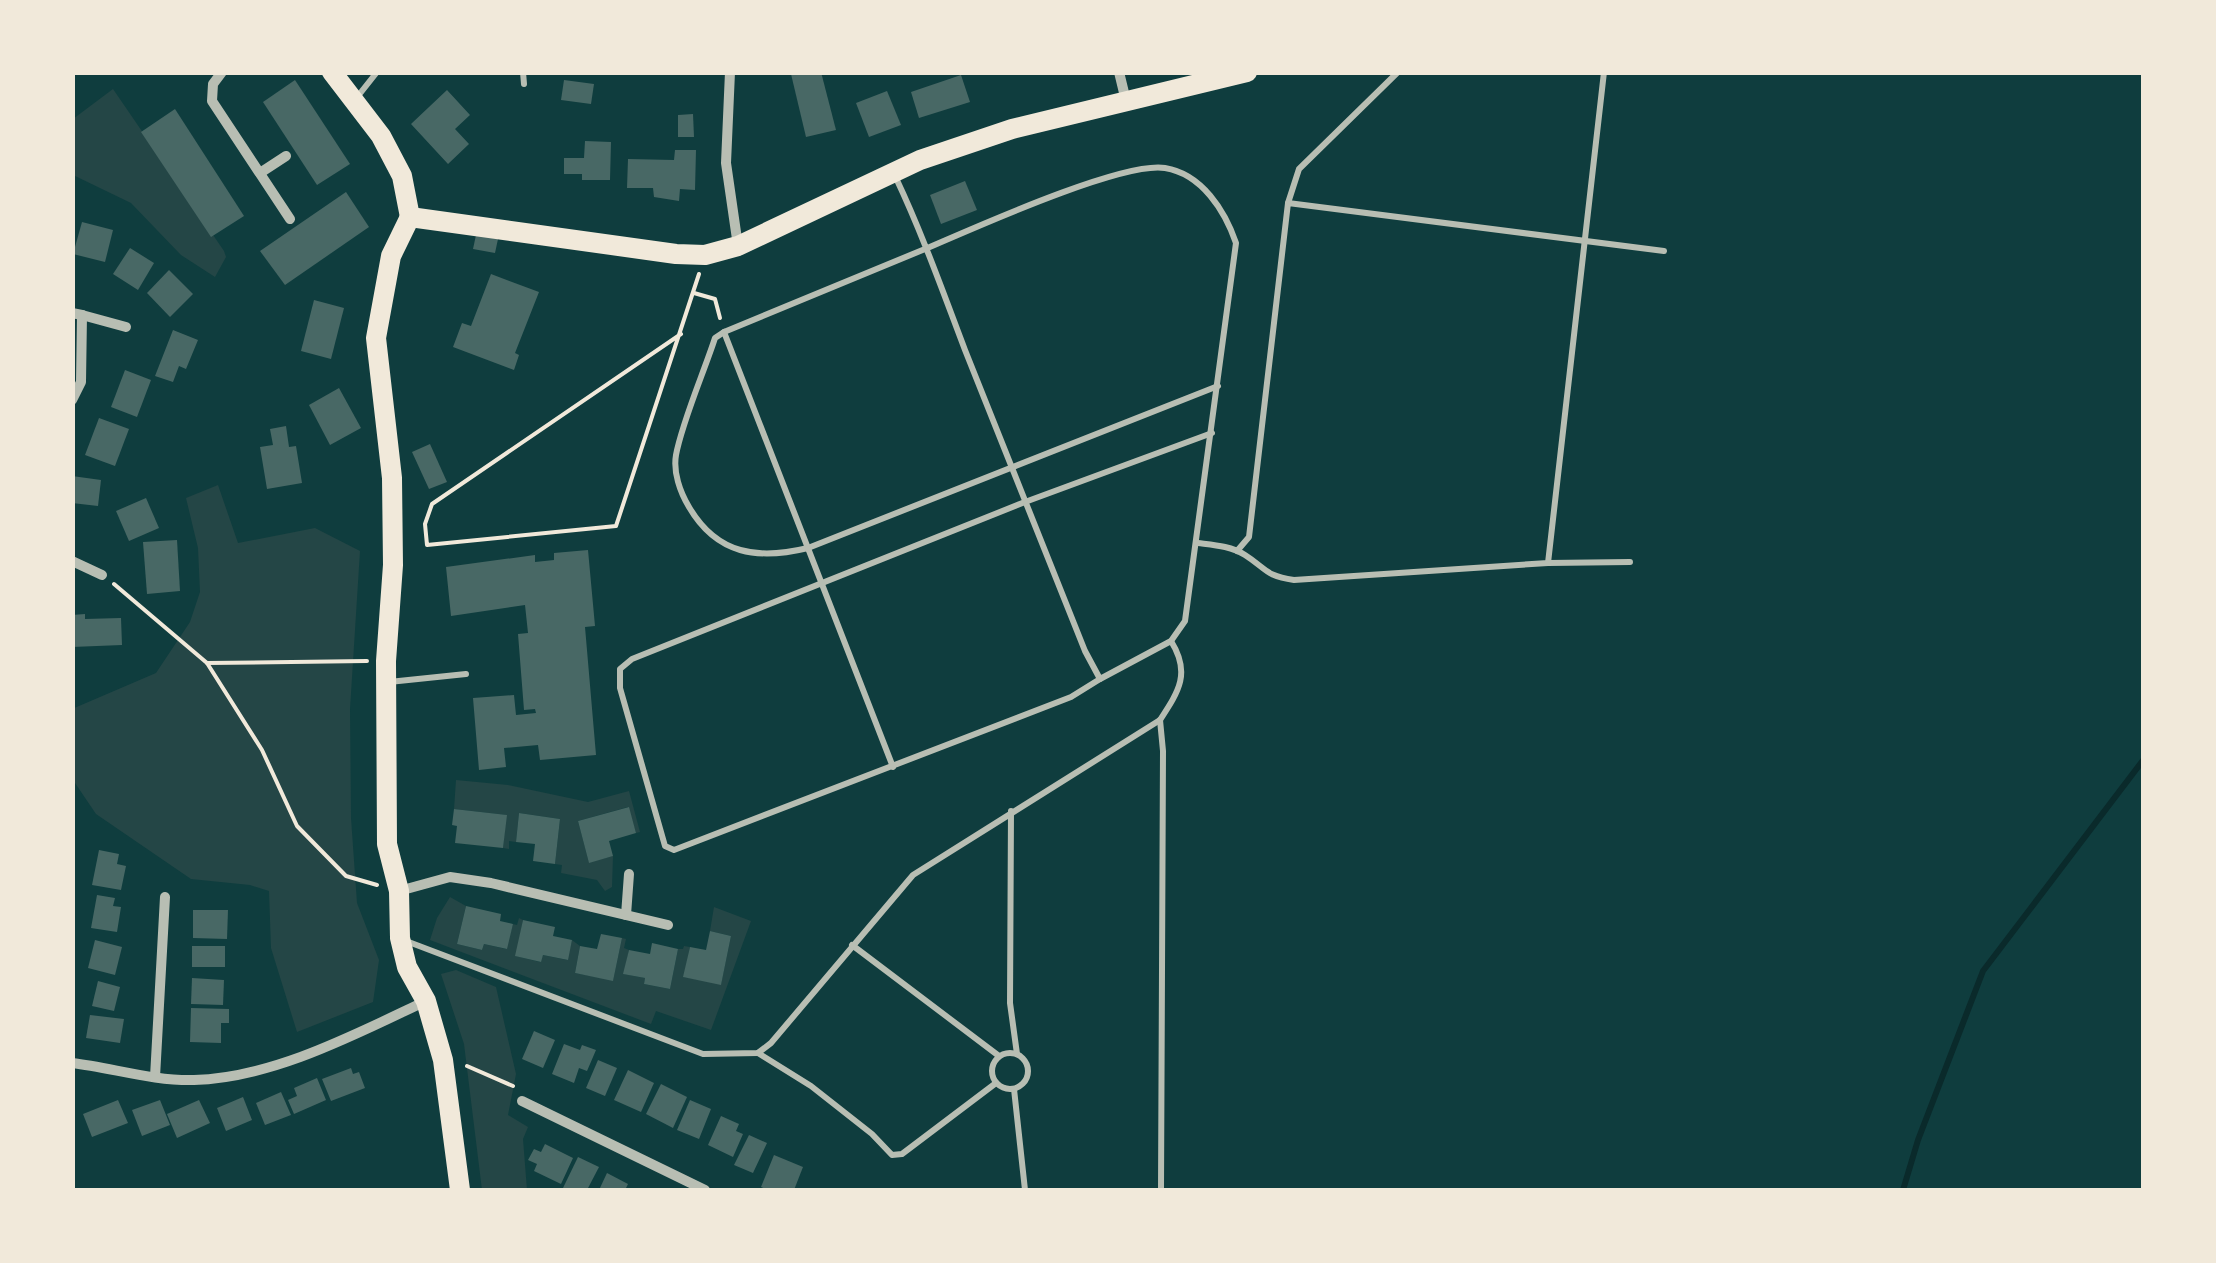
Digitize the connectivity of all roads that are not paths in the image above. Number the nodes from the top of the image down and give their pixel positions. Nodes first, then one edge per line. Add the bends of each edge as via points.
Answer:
1 (222, 72) edge
2 (332, 72) edge
3 (377, 72) edge
4 (523, 72) edge
5 (730, 72) edge
6 (1119, 72) edge
7 (1246, 72) edge
8 (1398, 72) edge
9 (1604, 72) edge
10 (524, 84) dead end
11 (354, 101) junction
12 (1126, 101) junction
13 (286, 156) dead end
14 (894, 172) junction
15 (260, 173) junction
16 (1288, 203) junction
17 (410, 217) junction
18 (290, 219) dead end
19 (1582, 242) junction
20 (738, 246) junction
21 (925, 248) junction
22 (1664, 252) dead end
23 (78, 314) edge
24 (126, 327) dead end
25 (724, 332) junction
26 (1218, 386) junction
27 (72, 400) edge
28 (1212, 433) junction
29 (1011, 466) junction
30 (1025, 502) junction
31 (1198, 543) junction
32 (808, 548) junction
33 (1238, 551) junction
34 (72, 560) edge
35 (1630, 562) dead end
36 (1548, 563) junction
37 (102, 576) road end
38 (822, 583) junction
39 (1171, 641) junction
40 (387, 671) junction
41 (466, 674) dead end
42 (1100, 680) junction
43 (1160, 720) junction
44 (893, 767) junction
45 (1010, 811) junction
46 (629, 874) dead end
47 (399, 891) junction
48 (165, 897) dead end
49 (626, 915) junction
50 (668, 926) dead end
51 (400, 938) junction
52 (852, 945) junction
53 (426, 1001) junction
54 (758, 1053) junction
55 (1017, 1054) junction
56 (999, 1056) junction
57 (72, 1063) edge
58 (155, 1077) junction
59 (996, 1083) junction
60 (1014, 1089) junction
61 (522, 1101) road end
62 (460, 1190) edge
63 (705, 1190) edge
64 (1025, 1190) edge
65 (1162, 1190) edge

1 - 15 street via 212,100
2 - 11 main road
3 - 11 lane
4 - 10 lane
5 - 20 street via 726,163
6 - 12 street
7 - 12 main road
8 - 16 lane via 1299,169
9 - 19 lane
11 - 17 main road via 402,176
12 - 14 main road via 1012,129
13 - 15 street
14 - 20 main road
14 - 21 lane
15 - 18 street
16 - 19 lane
16 - 33 lane via 1248,537
17 - 20 main road via 660,252 705,255
17 - 40 main road via 391,256 376,338 392,478
19 - 22 lane
19 - 36 lane
21 - 25 lane
21 - 26 lane via 1115,174 1164,167 1188,176 1218,205 1236,243
21 - 29 lane
23 - 24 street
23 - 27 street via 81,382
25 - 32 lane
25 - 32 lane via 715,338 676,457 684,499 710,534 750,554
26 - 28 lane
26 - 29 lane
28 - 30 lane
28 - 31 lane
29 - 30 lane
29 - 32 lane
30 - 38 lane
30 - 42 lane
31 - 33 lane
31 - 39 lane via 1186,622
32 - 38 lane
33 - 36 lane via 1272,576 1294,580
34 - 37 street
35 - 36 lane
38 - 44 lane
38 - 44 lane via 620,668 665,846 697,844
39 - 42 lane
39 - 43 lane via 1183,660 1181,679
40 - 41 lane
40 - 47 main road via 387,844
42 - 44 lane
43 - 45 lane
43 - 65 lane
45 - 52 lane via 912,874
45 - 55 lane via 1010,1003
46 - 49 street
47 - 49 street via 450,877
47 - 51 main road
48 - 58 street
49 - 50 street
51 - 53 main road via 406,967
51 - 54 lane via 703,1054
52 - 54 lane
52 - 56 lane
53 - 58 street via 328,1048 248,1072 196,1080
53 - 62 main road via 443,1060
54 - 59 lane via 811,1086 892,1155
55 - 56 lane
55 - 60 lane via 1028,1074
56 - 59 lane via 992,1066
57 - 58 street
59 - 60 lane
60 - 64 lane
61 - 63 street

